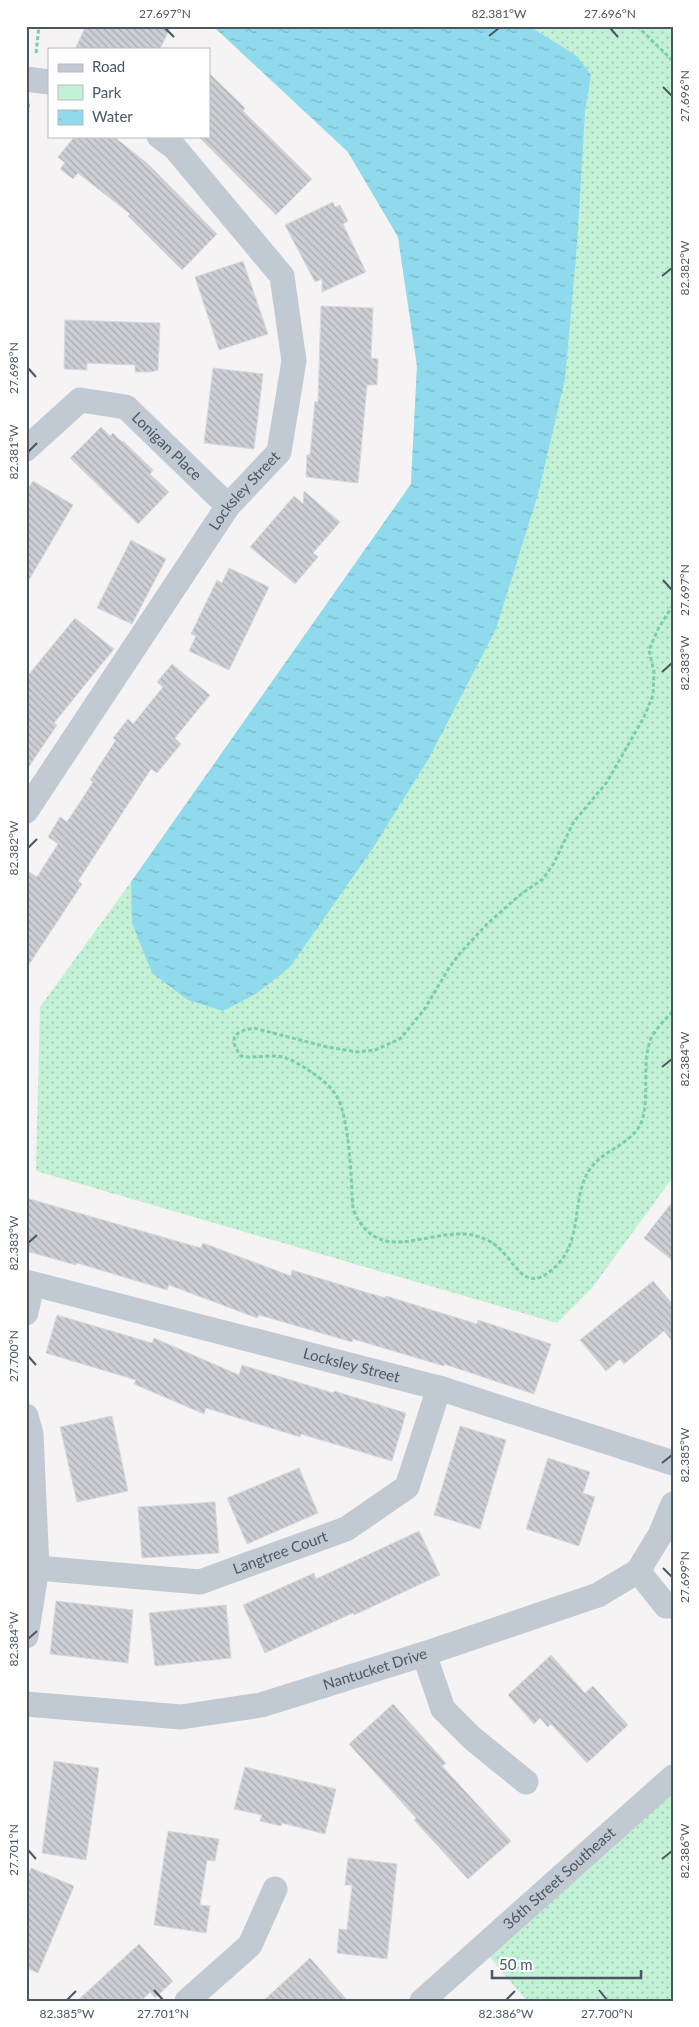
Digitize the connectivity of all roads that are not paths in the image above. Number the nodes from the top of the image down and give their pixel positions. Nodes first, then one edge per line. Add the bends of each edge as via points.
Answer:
1 (162, 138) edge
2 (26, 449) edge
3 (228, 506) junction
4 (26, 811) edge
5 (29, 1284) edge
6 (26, 1313) edge
7 (439, 1388) junction
8 (26, 1416) edge
9 (673, 1463) edge
10 (673, 1504) edge
11 (38, 1568) junction
12 (638, 1571) junction
13 (673, 1606) edge
14 (26, 1636) edge
15 (424, 1654) junction
16 (26, 1704) edge
17 (673, 1777) edge
18 (526, 1782) dead end
19 (275, 1889) dead end
20 (187, 2001) edge
21 (422, 2001) edge

1 - 3 street, Locksley Street via 175,148 282,276 294,361 279,452
2 - 3 street, Lonigan Place via 80,400 126,407
3 - 4 street, Locksley Street
5 - 6 street
5 - 7 street, Locksley Street
7 - 9 street, Locksley Street
7 - 11 street, Langtree Court via 407,1487 346,1529 200,1582
8 - 11 street via 31,1434
10 - 12 street, Nantucket Drive via 660,1535
11 - 14 street
12 - 13 street via 666,1606
12 - 15 street, Nantucket Drive via 598,1595
15 - 16 street, Nantucket Drive via 261,1705 180,1717
15 - 18 street via 443,1709 472,1738
17 - 21 street, 36th Street Southeast
19 - 20 street via 250,1945

